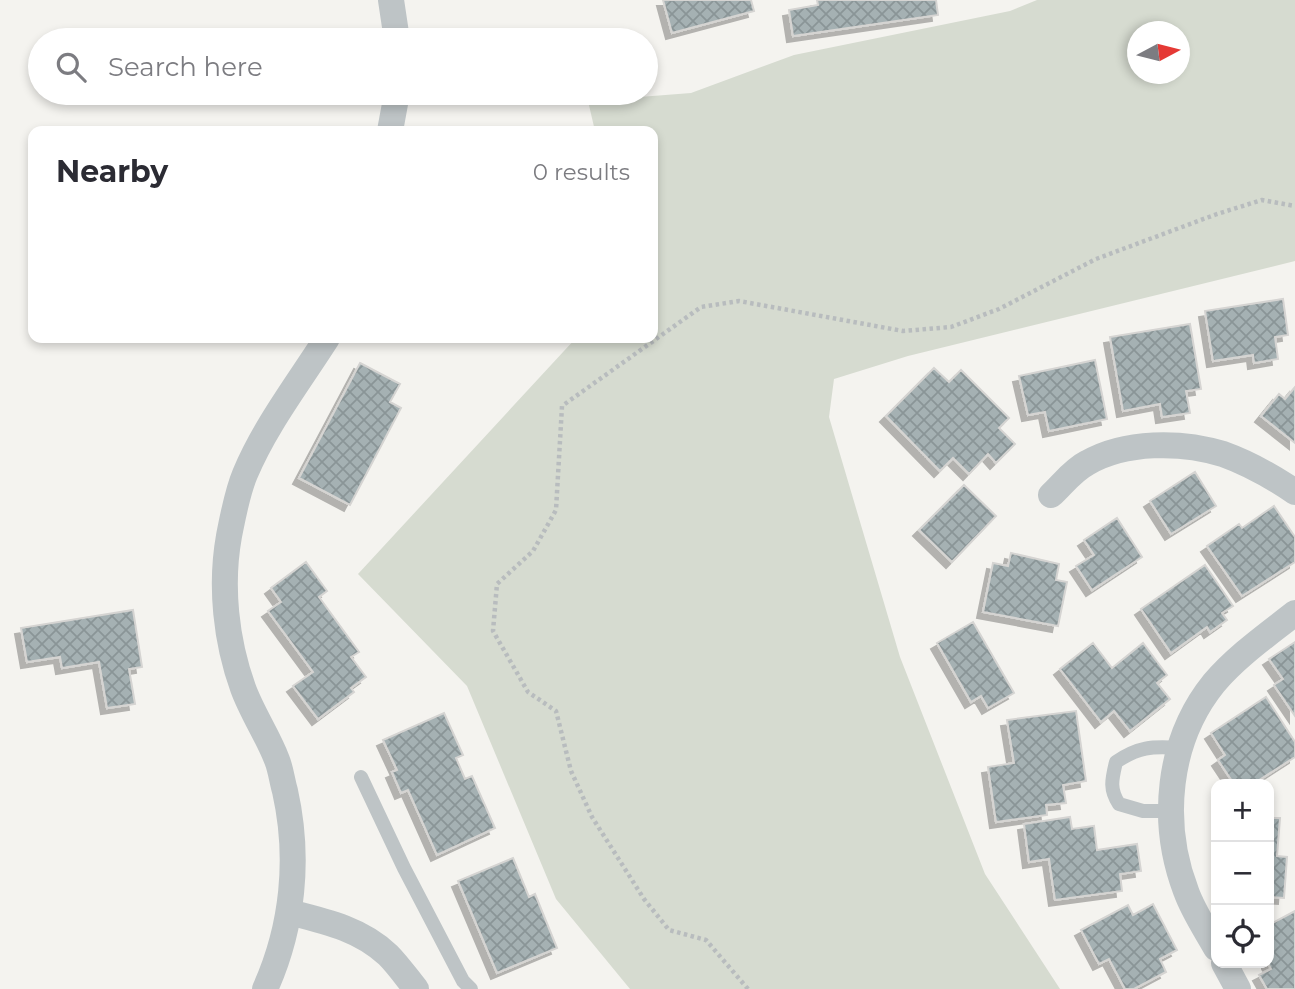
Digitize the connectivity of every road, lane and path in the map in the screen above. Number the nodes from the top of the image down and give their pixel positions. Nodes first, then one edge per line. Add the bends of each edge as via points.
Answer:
1 (391, 0) edge
2 (395, 28) edge
3 (395, 105) edge
4 (391, 126) edge
5 (1295, 206) edge
6 (658, 338) edge
7 (324, 343) edge
8 (650, 343) edge
9 (1295, 492) edge
10 (1051, 495) dead end
11 (1295, 613) edge
12 (1179, 748) junction
13 (361, 777) dead end
14 (1170, 811) junction
15 (289, 912) junction
16 (1211, 939) edge
17 (1227, 968) edge
18 (265, 989) edge
19 (416, 989) edge
20 (471, 989) edge
21 (748, 989) edge
22 (1238, 989) edge

1 - 2 street
3 - 4 street
5 - 6 path via 1262,200 1217,214 1096,259 999,309 951,327 903,331 739,301 701,307
7 - 15 street via 244,475 225,571 232,649 243,690 278,762 289,810 293,860
8 - 21 path via 562,406 556,510 533,551 497,584 493,631 528,692 556,710 571,771 592,817 644,899 669,930 706,940
9 - 10 street via 1222,454 1180,446 1122,448 1085,463
11 - 12 street via 1214,683
12 - 14 street
12 - 14 lane via 1156,746 1132,752 1116,762 1113,775 1112,793 1119,804 1143,811
13 - 20 lane via 410,880
14 - 16 street via 1174,854 1187,893
15 - 18 street
15 - 19 street via 338,925 365,938 388,955
17 - 22 street

